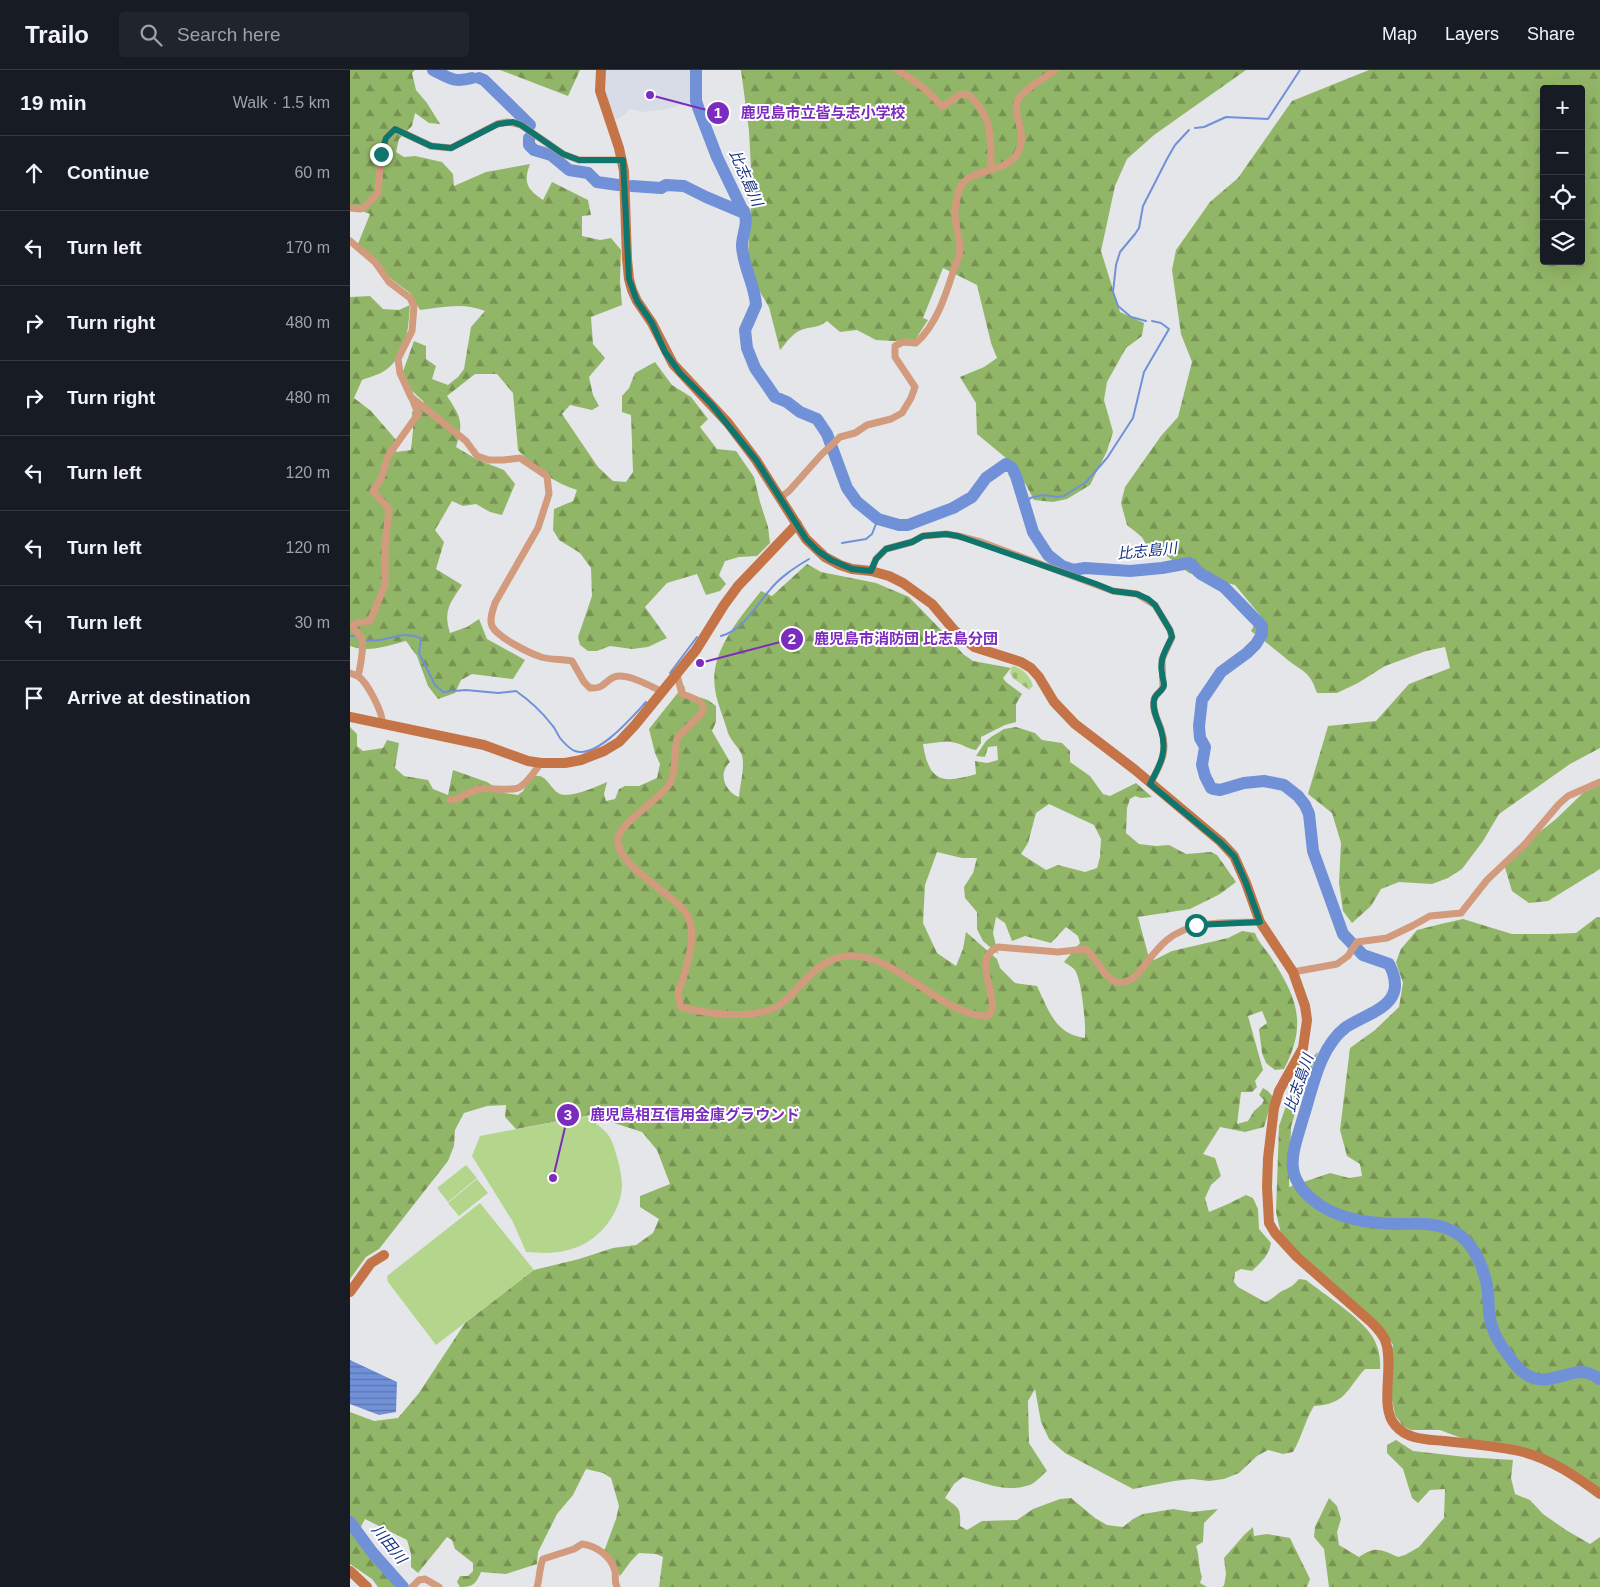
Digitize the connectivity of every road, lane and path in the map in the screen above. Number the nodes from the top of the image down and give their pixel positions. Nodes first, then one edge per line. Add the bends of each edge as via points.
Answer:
1 (601, 70) edge
2 (897, 70) edge
3 (1055, 70) edge
4 (623, 160) junction
5 (991, 169) junction
6 (350, 208) edge
7 (350, 241) edge
8 (411, 397) junction
9 (780, 498) junction
10 (797, 524) junction
11 (871, 571) junction
12 (350, 673) edge
13 (677, 675) junction
14 (358, 676) junction
15 (663, 692) junction
16 (350, 717) edge
17 (382, 724) junction
18 (541, 763) junction
19 (1600, 782) edge
20 (1150, 784) junction
21 (450, 800) dead end
22 (1260, 922) junction
23 (1293, 972) junction
24 (384, 1255) dead end
25 (350, 1292) edge
26 (1600, 1494) edge
27 (350, 1571) edge
28 (367, 1587) edge
29 (412, 1587) edge
30 (439, 1587) edge
31 (537, 1587) edge
32 (617, 1587) edge

1 - 4 street via 600,91
2 - 5 street via 935,98 942,107 959,95 967,94 980,105 991,139
3 - 5 street via 1019,98 1016,108 1022,132 1018,153 1009,163
4 - 6 street via 579,160 563,154 513,122 498,124 451,148 431,146 395,129 386,138 381,154 378,193 366,206
4 - 9 street via 629,279 637,301 673,364 733,430
5 - 9 street via 972,177 959,189 954,214 960,252 942,305 922,338 895,346 895,357 915,387 905,409 891,419 840,437
7 - 8 street via 375,262 414,306 412,331 398,359 400,373
8 - 14 street via 418,414 388,456 374,491 389,509 385,546 386,585 370,620 353,625 362,640
8 - 15 street via 466,441 477,456 489,460 520,458 547,476 549,494 538,528 495,603 491,624 496,632 543,658 572,661 590,688 624,676
9 - 10 street
10 - 11 street via 806,539 825,557 852,569
10 - 13 street via 738,586
11 - 20 street via 889,576 918,593 974,647 1030,668 1068,718
11 - 20 street via 876,559 886,549 923,536 946,534 981,542 1113,591 1148,599 1155,605 1172,637 1162,659 1164,684 1154,700 1155,717 1164,744 1163,758
12 - 14 street
13 - 15 street
13 - 22 street via 682,694 697,699 703,708 677,739 672,781 664,793 624,827 618,840 628,863 675,901 686,912 691,924 689,958 678,992 681,1007 736,1014 765,1012 780,1004 827,961 847,956 880,962 941,1000 983,1017 992,1010 986,974 987,956 994,948 1058,952 1085,949 1104,973 1121,981 1136,976 1162,944 1183,930 1203,924
14 - 17 street via 383,718
15 - 18 street via 628,733 604,751 581,760
16 - 17 street
17 - 18 street via 484,745
18 - 21 street via 520,788 477,789 457,800
19 - 23 street via 1558,804 1525,844 1487,880 1461,913 1430,916 1387,938 1358,942 1337,964
20 - 22 street via 1234,856
22 - 23 street
23 - 26 street via 1307,1020 1303,1048 1279,1091 1274,1108 1268,1158 1269,1223 1297,1258 1381,1333 1388,1353 1390,1419 1400,1430 1415,1438 1524,1452 1541,1458
24 - 25 street via 371,1263
27 - 28 street
29 - 30 street via 425,1579
31 - 32 street via 543,1559 582,1544 595,1548 609,1559 616,1573 614,1582

